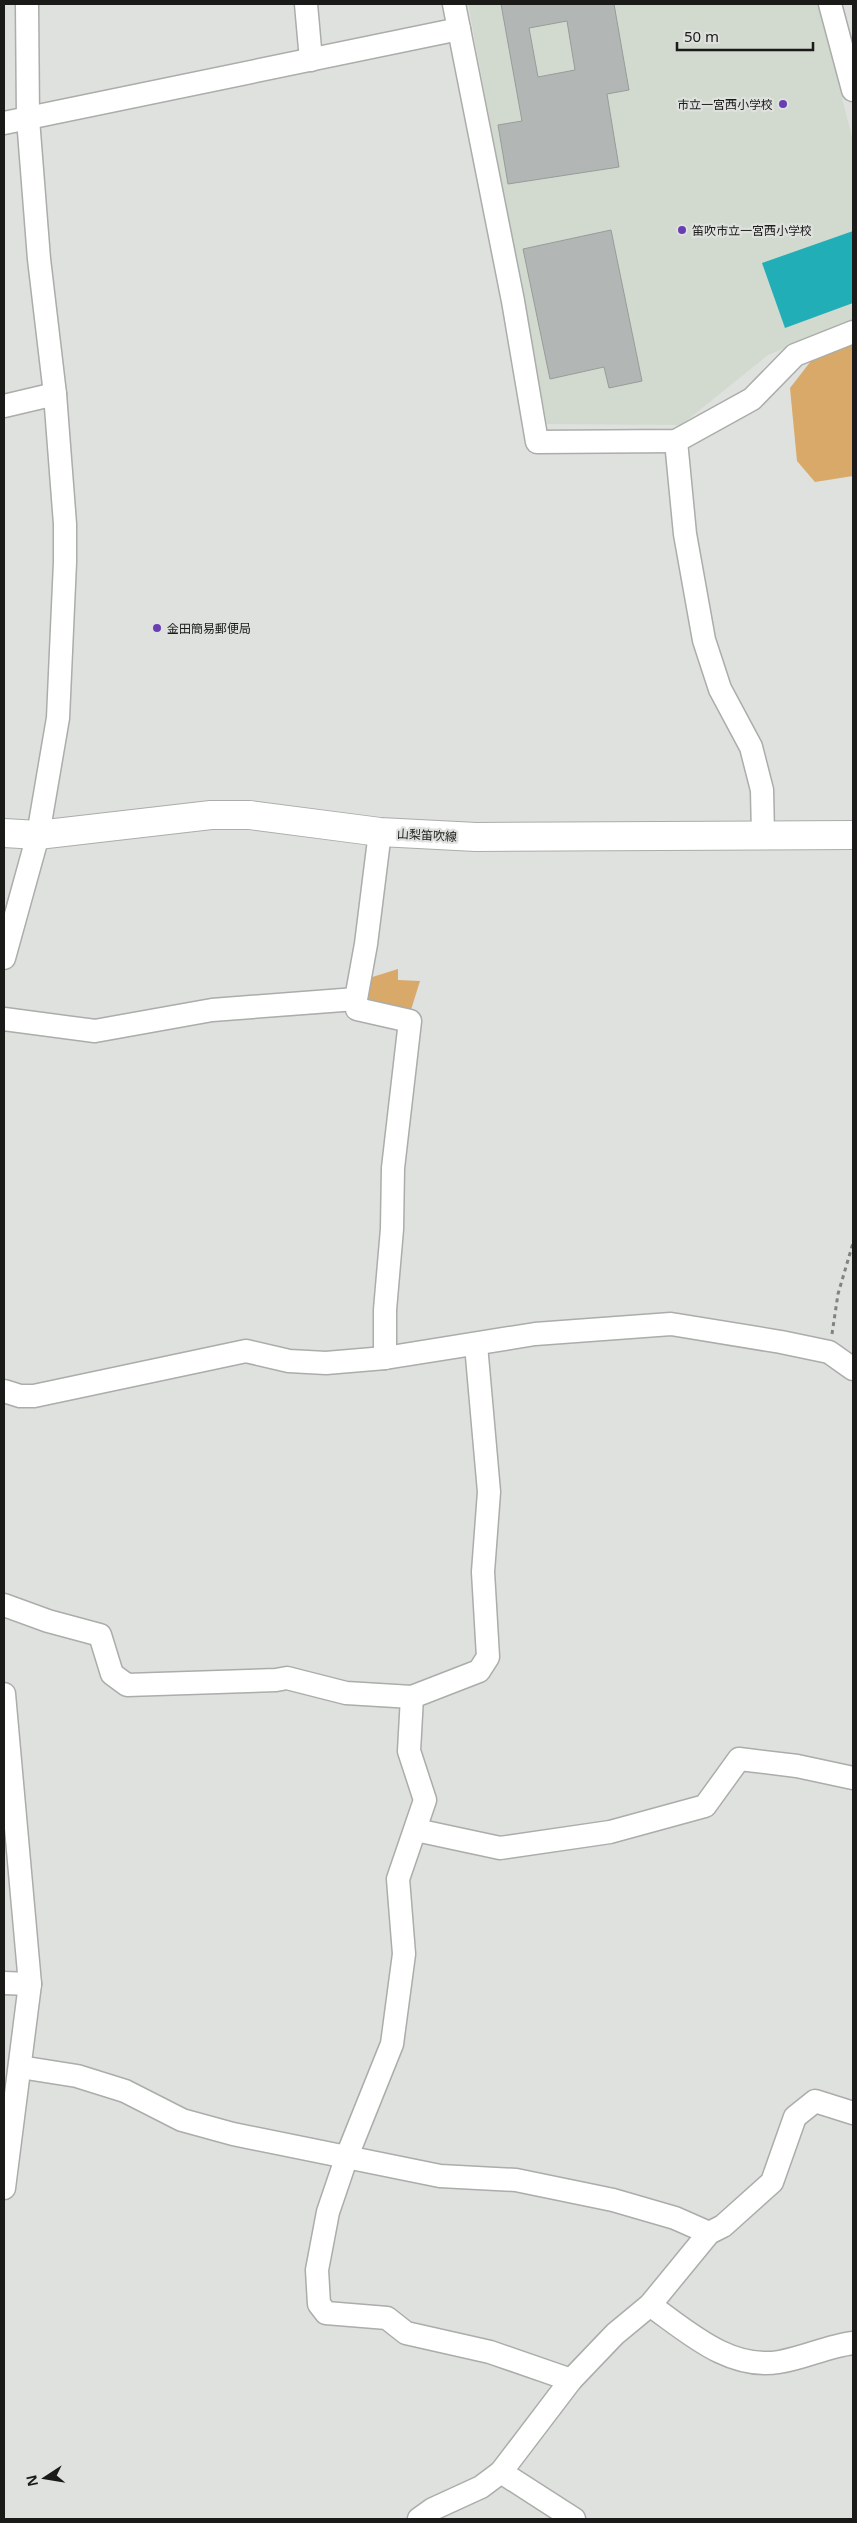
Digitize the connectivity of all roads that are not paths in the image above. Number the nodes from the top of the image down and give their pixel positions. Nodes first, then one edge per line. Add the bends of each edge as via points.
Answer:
1 (27, 4) edge
2 (306, 4) edge
3 (454, 4) edge
4 (830, 4) edge
5 (459, 30) junction
6 (311, 60) junction
7 (853, 90) edge
8 (28, 118) junction
9 (4, 123) edge
10 (853, 332) edge
11 (55, 394) junction
12 (4, 406) edge
13 (676, 441) junction
14 (380, 832) junction
15 (4, 833) edge
16 (38, 835) junction
17 (762, 835) junction
18 (853, 835) edge
19 (4, 958) edge
20 (356, 999) junction
21 (4, 1019) edge
22 (476, 1344) junction
23 (385, 1358) junction
24 (853, 1369) edge
25 (4, 1391) edge
26 (4, 1606) edge
27 (4, 1694) edge
28 (412, 1697) junction
29 (853, 1778) edge
30 (416, 1830) junction
31 (4, 1983) edge
32 (30, 1984) junction
33 (20, 2067) junction
34 (853, 2113) edge
35 (8, 2123) edge
36 (347, 2156) junction
37 (4, 2188) edge
38 (709, 2233) junction
39 (650, 2305) junction
40 (853, 2343) edge
41 (571, 2380) junction
42 (501, 2472) junction
43 (419, 2519) edge
44 (574, 2519) edge

1 - 8 street
2 - 6 street
3 - 5 street
4 - 7 street
5 - 6 street
5 - 13 street via 513,301 537,442
6 - 8 street
8 - 9 street
8 - 11 street via 39,259
10 - 13 street via 795,355 752,399
11 - 12 street
11 - 16 street via 65,562 58,718
13 - 17 street via 686,534 704,640 720,690 752,747 762,790
14 - 16 main road, 山梨笛吹線 via 250,815 211,815
14 - 17 main road, 山梨笛吹線 via 476,837
14 - 20 street
15 - 16 main road, 山梨笛吹線
16 - 19 street
17 - 18 main road, 山梨笛吹線
20 - 21 street via 221,1009 95,1031
20 - 23 street via 357,1009 410,1021 393,1168
22 - 23 street
22 - 24 street via 535,1334 671,1324 829,1352
22 - 28 street via 489,1492 483,1572 488,1657 479,1671
23 - 25 street via 326,1363 246,1351 34,1396
26 - 28 street via 100,1635 112,1674 126,1685 286,1678 346,1693
27 - 32 street
28 - 30 street via 409,1751 424,1800
29 - 30 street via 797,1766 739,1760 705,1806 610,1832 500,1848
30 - 36 street via 398,1879 404,1954 392,2044
31 - 32 street
32 - 33 street
33 - 35 street
33 - 36 street via 77,2076 125,2091 182,2120 233,2134
34 - 38 street via 815,2101 795,2117 772,2182 723,2226
35 - 37 street
36 - 38 street via 440,2176 516,2180 613,2200 675,2218
36 - 41 street via 328,2212 317,2270 319,2304 326,2313 387,2318 406,2333 490,2352
38 - 39 street
39 - 40 street via 707,2346 761,2363 794,2359
39 - 41 street via 615,2334
41 - 42 street
42 - 43 street via 481,2487
42 - 44 street

